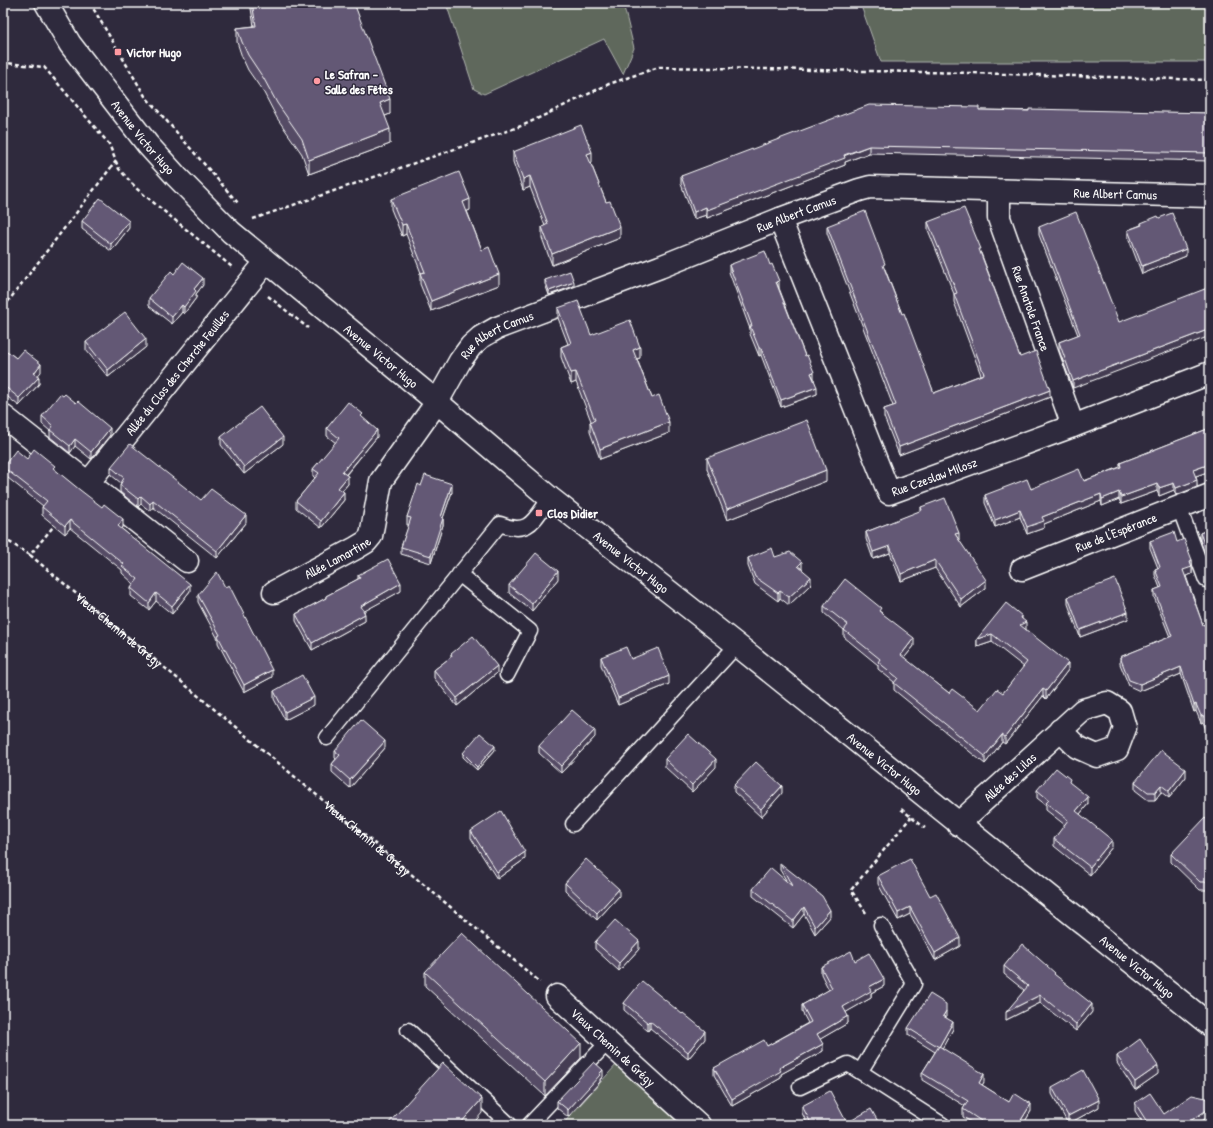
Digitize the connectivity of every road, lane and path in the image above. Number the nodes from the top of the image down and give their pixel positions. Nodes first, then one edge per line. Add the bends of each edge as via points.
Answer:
1 (47, 3) edge
2 (90, 3) edge
3 (3, 60) edge
4 (7, 63) dead end
5 (1210, 80) edge
6 (116, 161) dead end
7 (999, 190) junction
8 (1210, 196) edge
9 (242, 208) dead end
10 (780, 219) junction
11 (258, 224) dead end
12 (266, 262) junction
13 (3, 308) edge
14 (1210, 373) edge
15 (437, 402) junction
16 (3, 416) edge
17 (1073, 426) junction
18 (88, 483) junction
19 (1210, 495) edge
20 (550, 498) junction
21 (1179, 507) junction
22 (59, 519) edge
23 (3, 538) edge
24 (30, 555) junction
25 (186, 561) dead end
26 (1022, 569) dead end
27 (459, 574) junction
28 (1206, 580) dead end
29 (274, 592) dead end
30 (737, 645) junction
31 (507, 675) dead end
32 (1060, 730) dead end
33 (327, 738) dead end
34 (910, 817) dead end
35 (573, 824) dead end
36 (958, 824) junction
37 (881, 925) joint
38 (557, 996) joint
39 (1210, 1025) edge
40 (408, 1030) dead end
41 (608, 1042) junction
42 (860, 1072) junction
43 (800, 1087) dead end
44 (510, 1125) edge
45 (529, 1125) edge
46 (699, 1125) edge
47 (943, 1125) edge

1 - 12 street, Avenue Victor Hugo via 70,44 148,145 231,232
2 - 9 path via 145,96
3 - 4 path
5 - 11 path via 659,67 609,84 524,125 252,219
6 - 13 path
7 - 8 street, Rue Albert Camus
7 - 10 street, Rue Albert Camus via 870,187
7 - 17 street, Rue Anatole France via 999,218
10 - 15 street, Rue Albert Camus via 497,328 471,346
10 - 17 street, Rue Czeslaw Milosz via 889,493
12 - 15 street, Avenue Victor Hugo
12 - 18 street, Allée du Clos des Cherche Feuilles
14 - 17 street, Rue Czeslaw Milosz
15 - 20 street, Avenue Victor Hugo
15 - 29 street, Allée Lamartine via 381,481 371,536 366,542
16 - 18 street
18 - 25 street
19 - 21 street, Rue de l'Espérance
20 - 27 lane via 531,524 519,529 500,524
20 - 30 street, Avenue Victor Hugo
21 - 26 street, Rue de l'Espérance
21 - 28 lane
22 - 24 path
23 - 24 path, Vieux Chemin de Grégy
24 - 38 path, Vieux Chemin de Grégy
27 - 31 lane via 530,631
27 - 33 lane
30 - 35 lane
30 - 36 street, Avenue Victor Hugo
32 - 36 street, Allée des Lilas
34 - 37 path via 851,890 866,914
36 - 39 street, Avenue Victor Hugo
37 - 42 lane via 914,984
38 - 41 street, Vieux Chemin de Grégy
40 - 44 lane
41 - 45 lane
41 - 46 street, Vieux Chemin de Grégy
42 - 43 lane via 848,1064
42 - 47 lane

